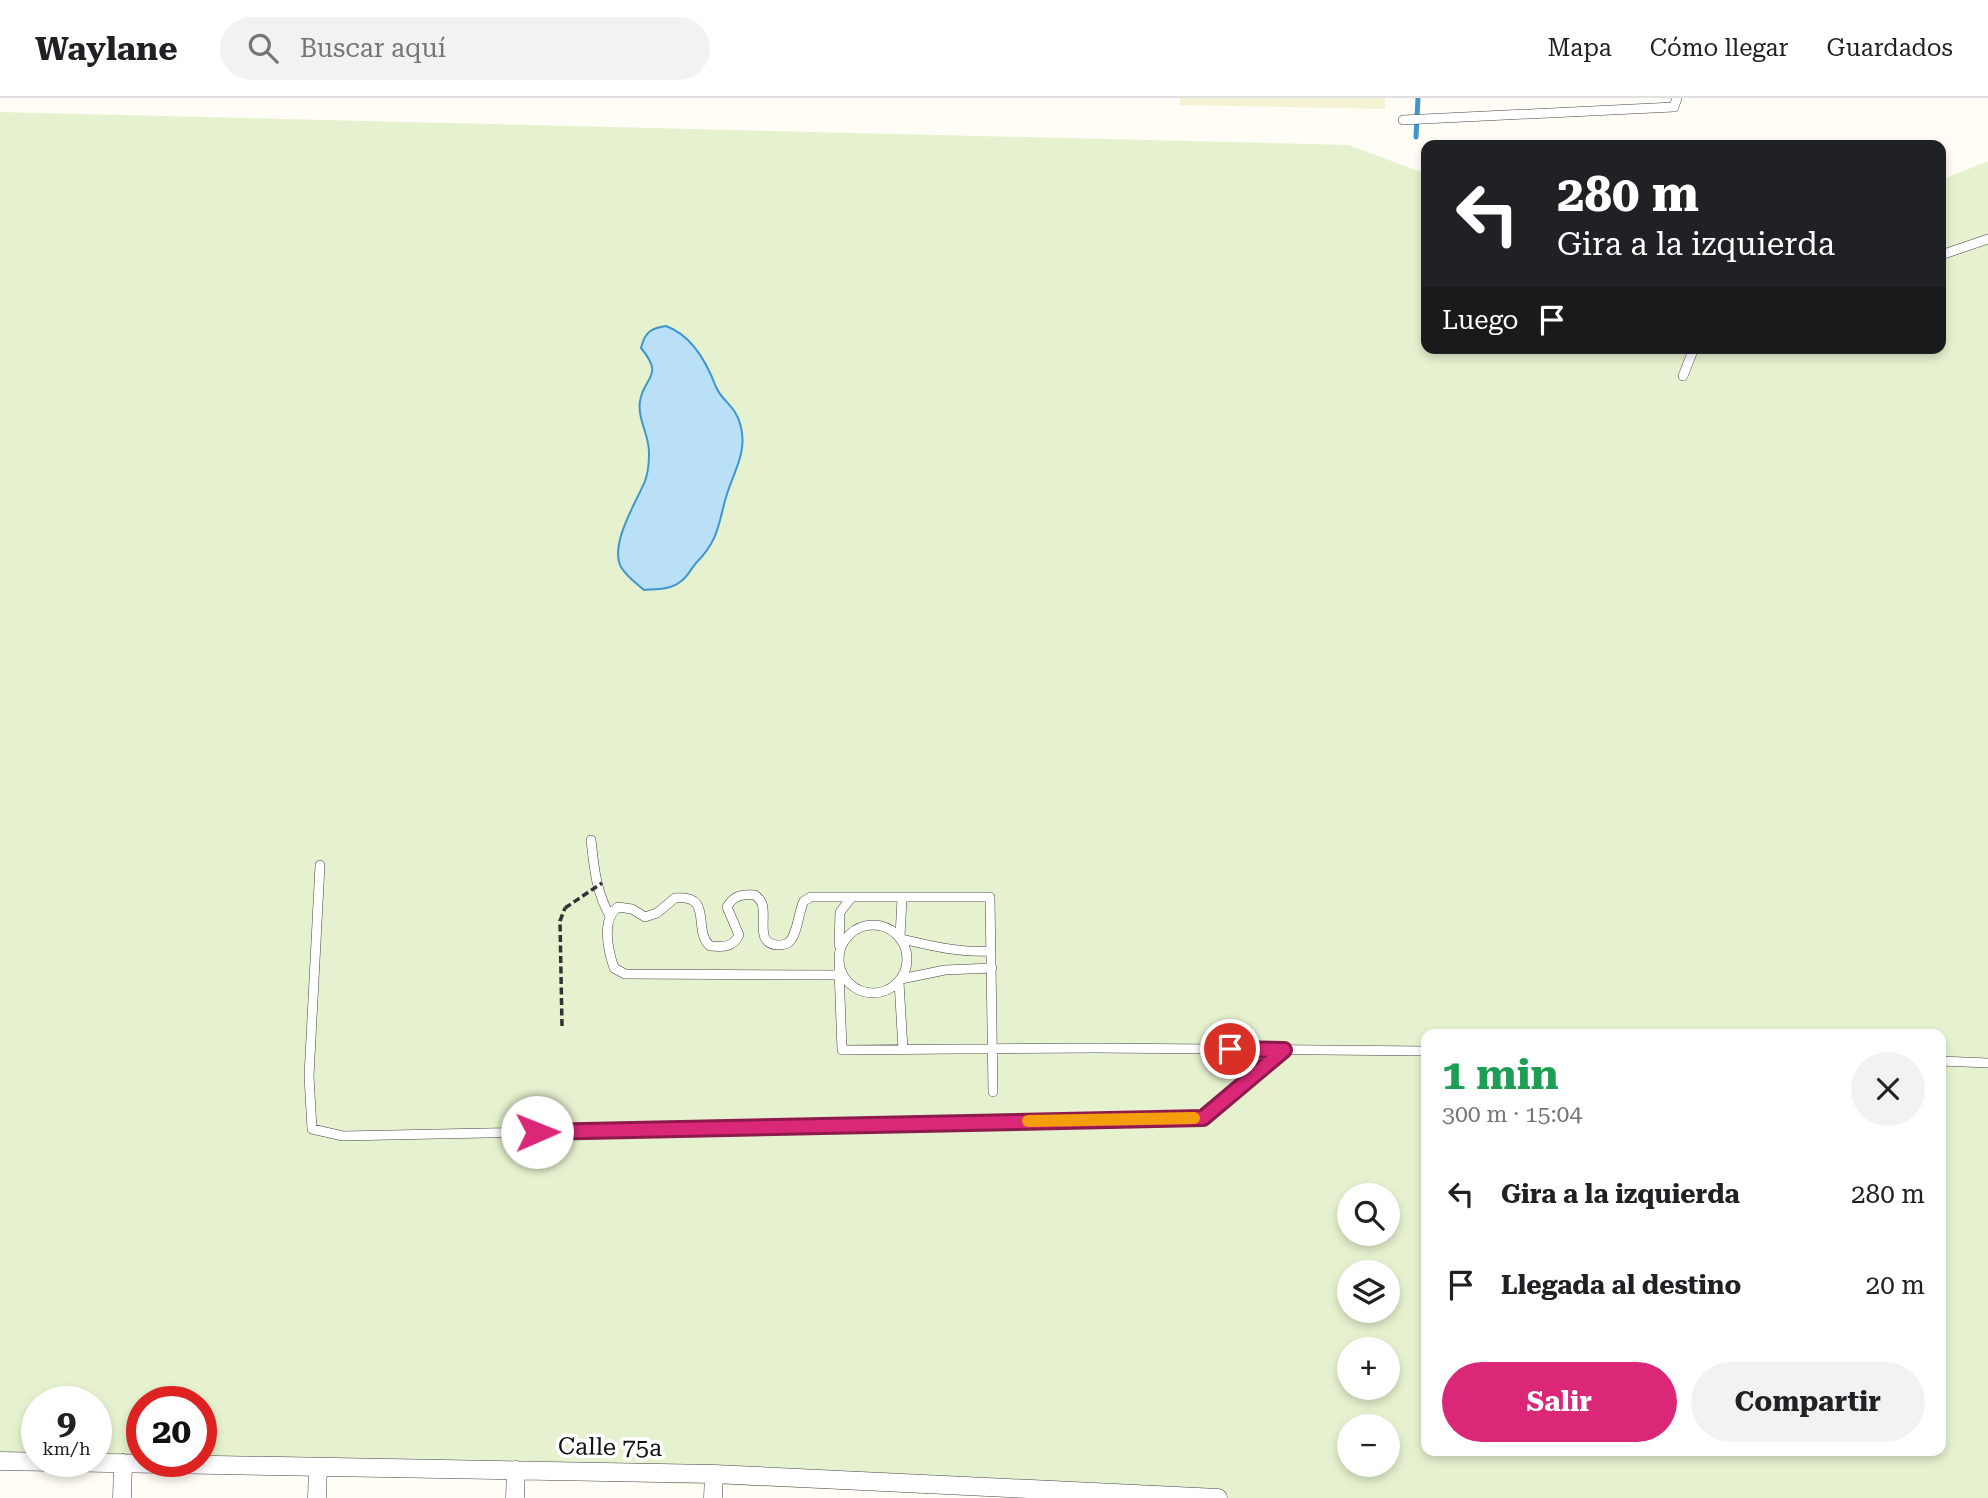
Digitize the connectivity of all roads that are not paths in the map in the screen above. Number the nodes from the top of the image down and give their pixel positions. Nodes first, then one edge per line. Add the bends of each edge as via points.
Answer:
1 (1677, 98) edge
2 (1403, 120) dead end
3 (1988, 239) edge
4 (1946, 253) edge
5 (1692, 354) edge
6 (1683, 376) dead end
7 (591, 840) dead end
8 (320, 865) dead end
9 (852, 897) junction
10 (902, 898) junction
11 (610, 916) junction
12 (901, 938) junction
13 (991, 951) junction
14 (838, 953) junction
15 (992, 968) junction
16 (840, 972) junction
17 (900, 981) junction
18 (903, 1049) junction
19 (993, 1049) junction
20 (1284, 1050) junction
21 (1421, 1051) edge
22 (1946, 1061) edge
23 (1988, 1063) edge
24 (993, 1092) dead end
25 (0, 1461) edge
26 (123, 1462) junction
27 (318, 1467) junction
28 (516, 1470) junction
29 (713, 1474) junction
30 (122, 1498) edge
31 (317, 1498) edge
32 (515, 1498) edge
33 (713, 1498) edge
34 (1218, 1498) edge

1 - 2 lane via 1674,107
3 - 4 lane
5 - 6 lane
7 - 11 lane via 601,901
8 - 20 lane via 309,1076 312,1129 343,1136 1203,1118
9 - 10 lane
9 - 11 lane via 804,901 793,934 782,946 765,939 764,908 755,895 738,895 727,907 739,935 729,946 710,946 704,941 701,910 689,898 675,898 651,916 625,907 618,907
9 - 14 lane via 840,912
10 - 12 lane
10 - 13 lane via 990,897
11 - 16 lane via 611,958 614,968 625,974
12 - 13 lane via 952,950
12 - 14 lane via 889,928 867,924 844,939
12 - 17 lane via 907,956
13 - 15 lane
14 - 16 lane
15 - 17 lane via 945,970
15 - 19 lane
16 - 17 lane via 850,986 874,994
16 - 18 lane via 842,1050
17 - 18 lane
18 - 19 lane
19 - 20 lane
19 - 24 lane
20 - 21 lane
22 - 23 lane
25 - 26 street, Calle 75a
26 - 27 street, Calle 75a
26 - 30 street
27 - 28 street, Calle 75a
27 - 31 street
28 - 29 street, Calle 75a
28 - 32 street
29 - 33 street
29 - 34 street, Calle 75a

